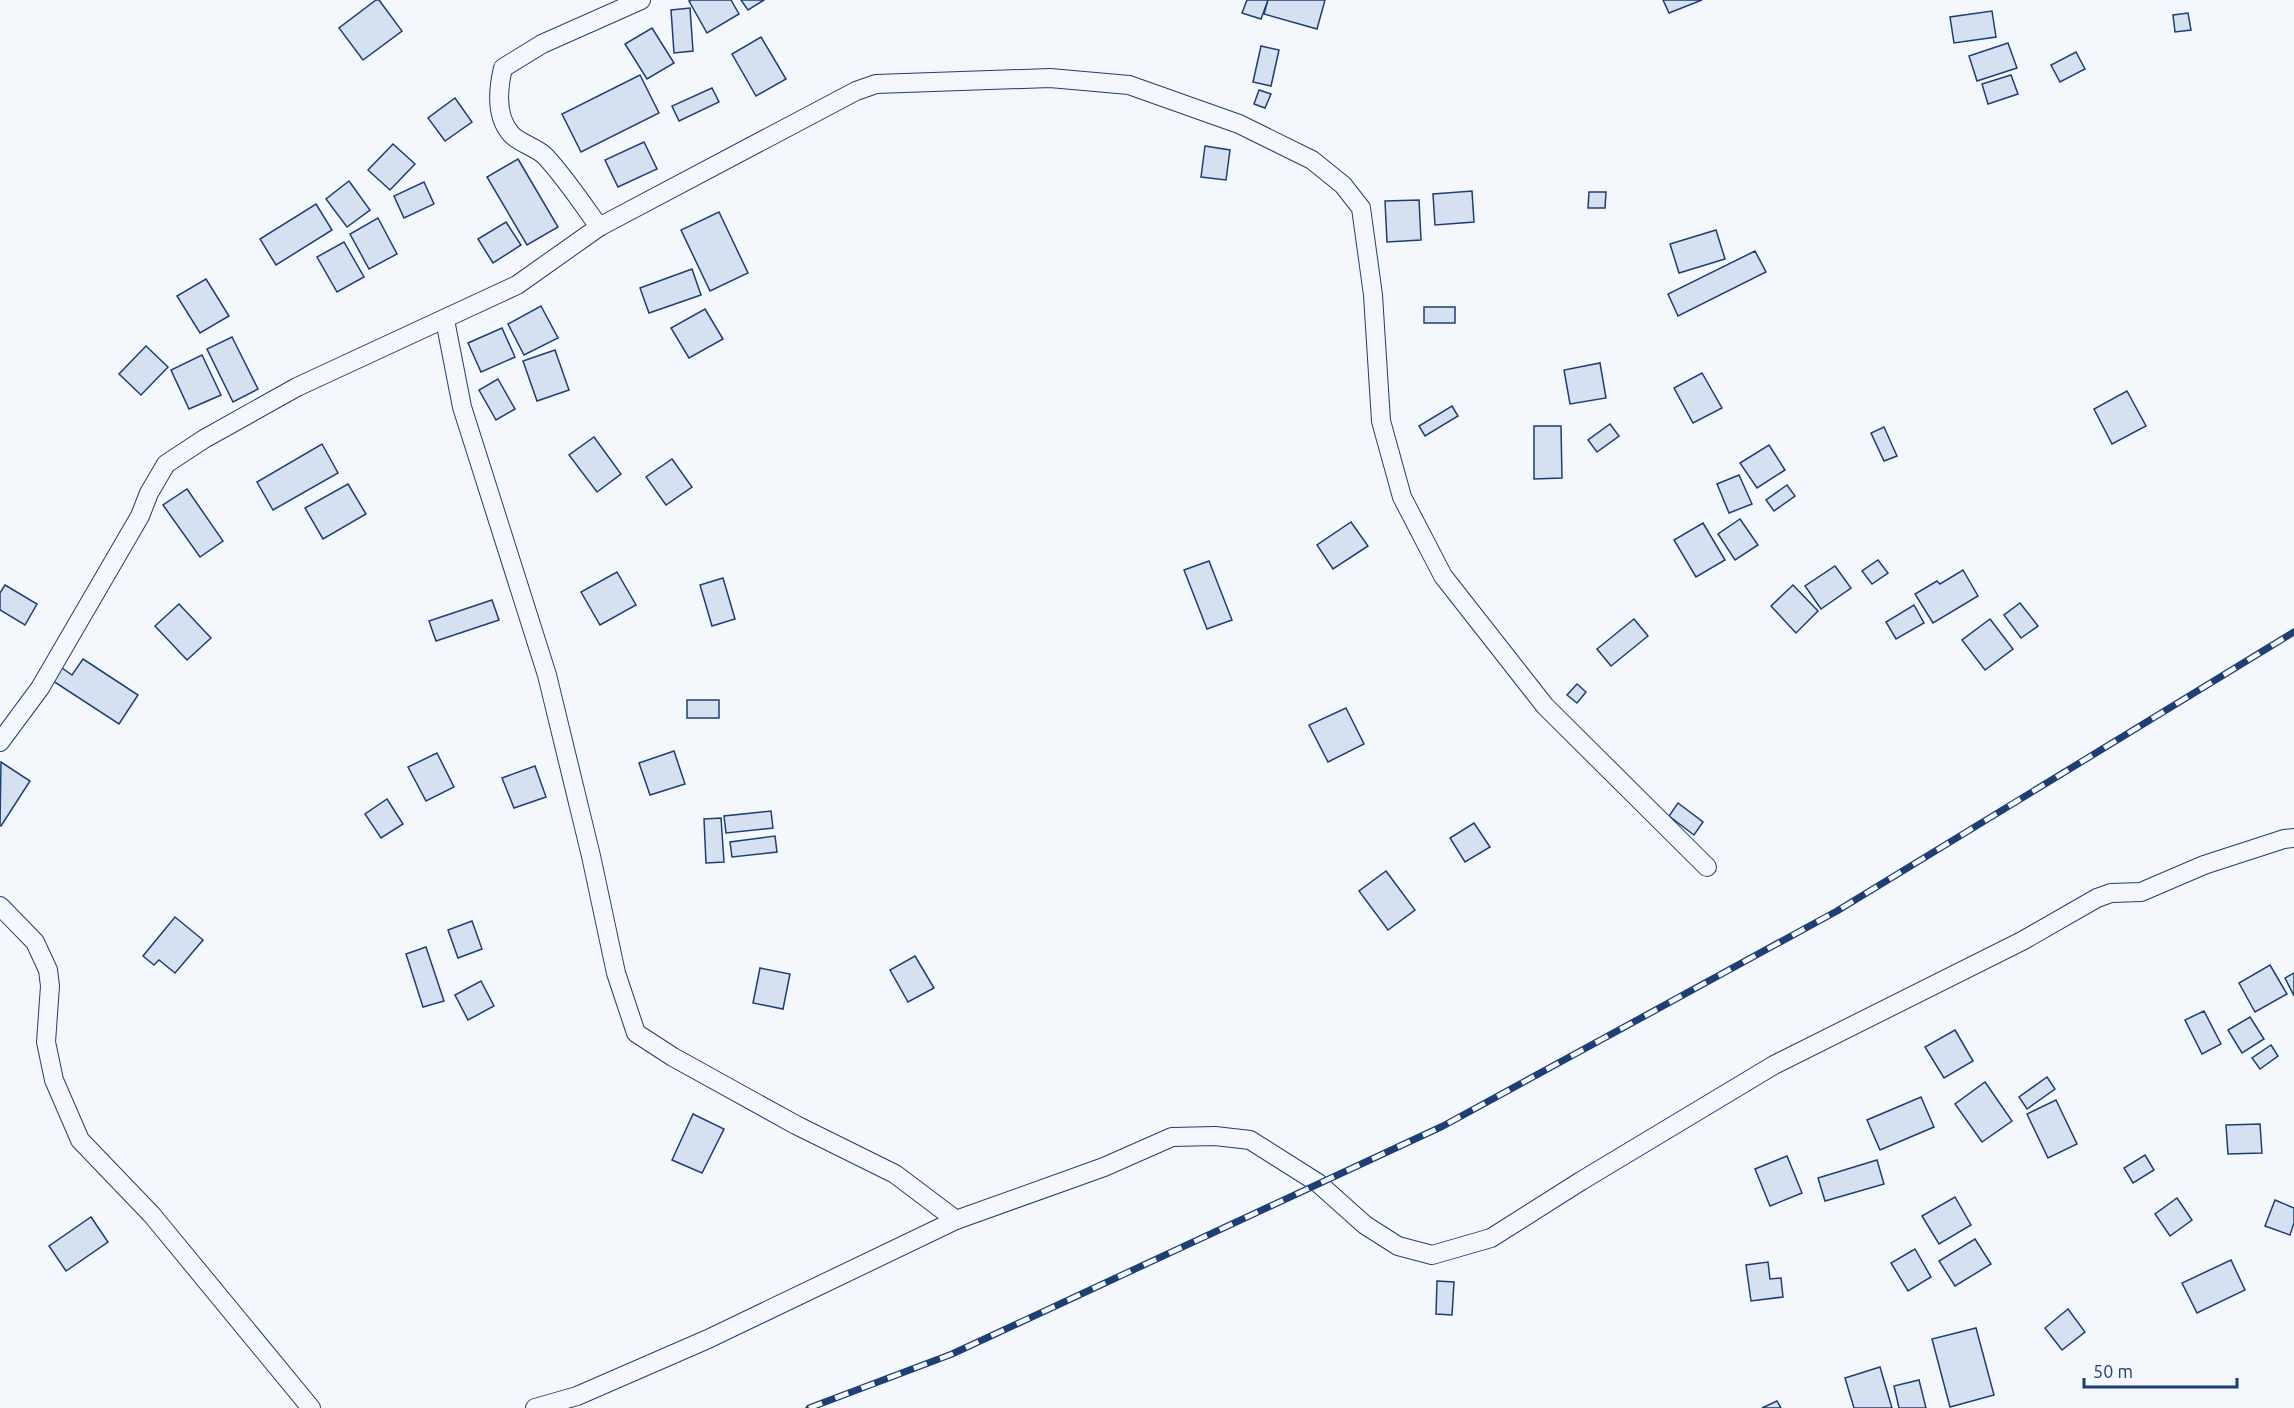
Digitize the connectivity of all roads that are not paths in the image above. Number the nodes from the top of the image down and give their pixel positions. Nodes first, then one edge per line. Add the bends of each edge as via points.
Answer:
1 (641, 0) edge
2 (599, 227) junction
3 (445, 320) junction
4 (0, 742) edge
5 (2294, 838) edge
6 (1707, 867) dead end
7 (0, 906) edge
8 (956, 1220) junction
9 (311, 1408) edge
10 (535, 1408) edge

1 - 2 street via 542,44 503,68 498,93 502,116 512,134 543,154 568,181
2 - 3 street via 517,285
2 - 6 street via 876,84 1050,78 1129,85 1239,124 1311,160 1342,185 1361,208 1373,295 1381,421 1402,497 1443,576 1545,706
3 - 4 street via 297,387 166,464 40,688
3 - 8 street via 462,407 547,675 616,973 636,1033 785,1120 895,1174
5 - 8 street via 2204,865 2141,892 2097,897 2022,941 1774,1065 1491,1238 1432,1255 1390,1241 1365,1225 1318,1183 1250,1140 1215,1136 1172,1137 1104,1167
7 - 9 street via 35,942 48,970 46,1042 54,1080 80,1140 152,1215
8 - 10 street via 708,1339 577,1396

